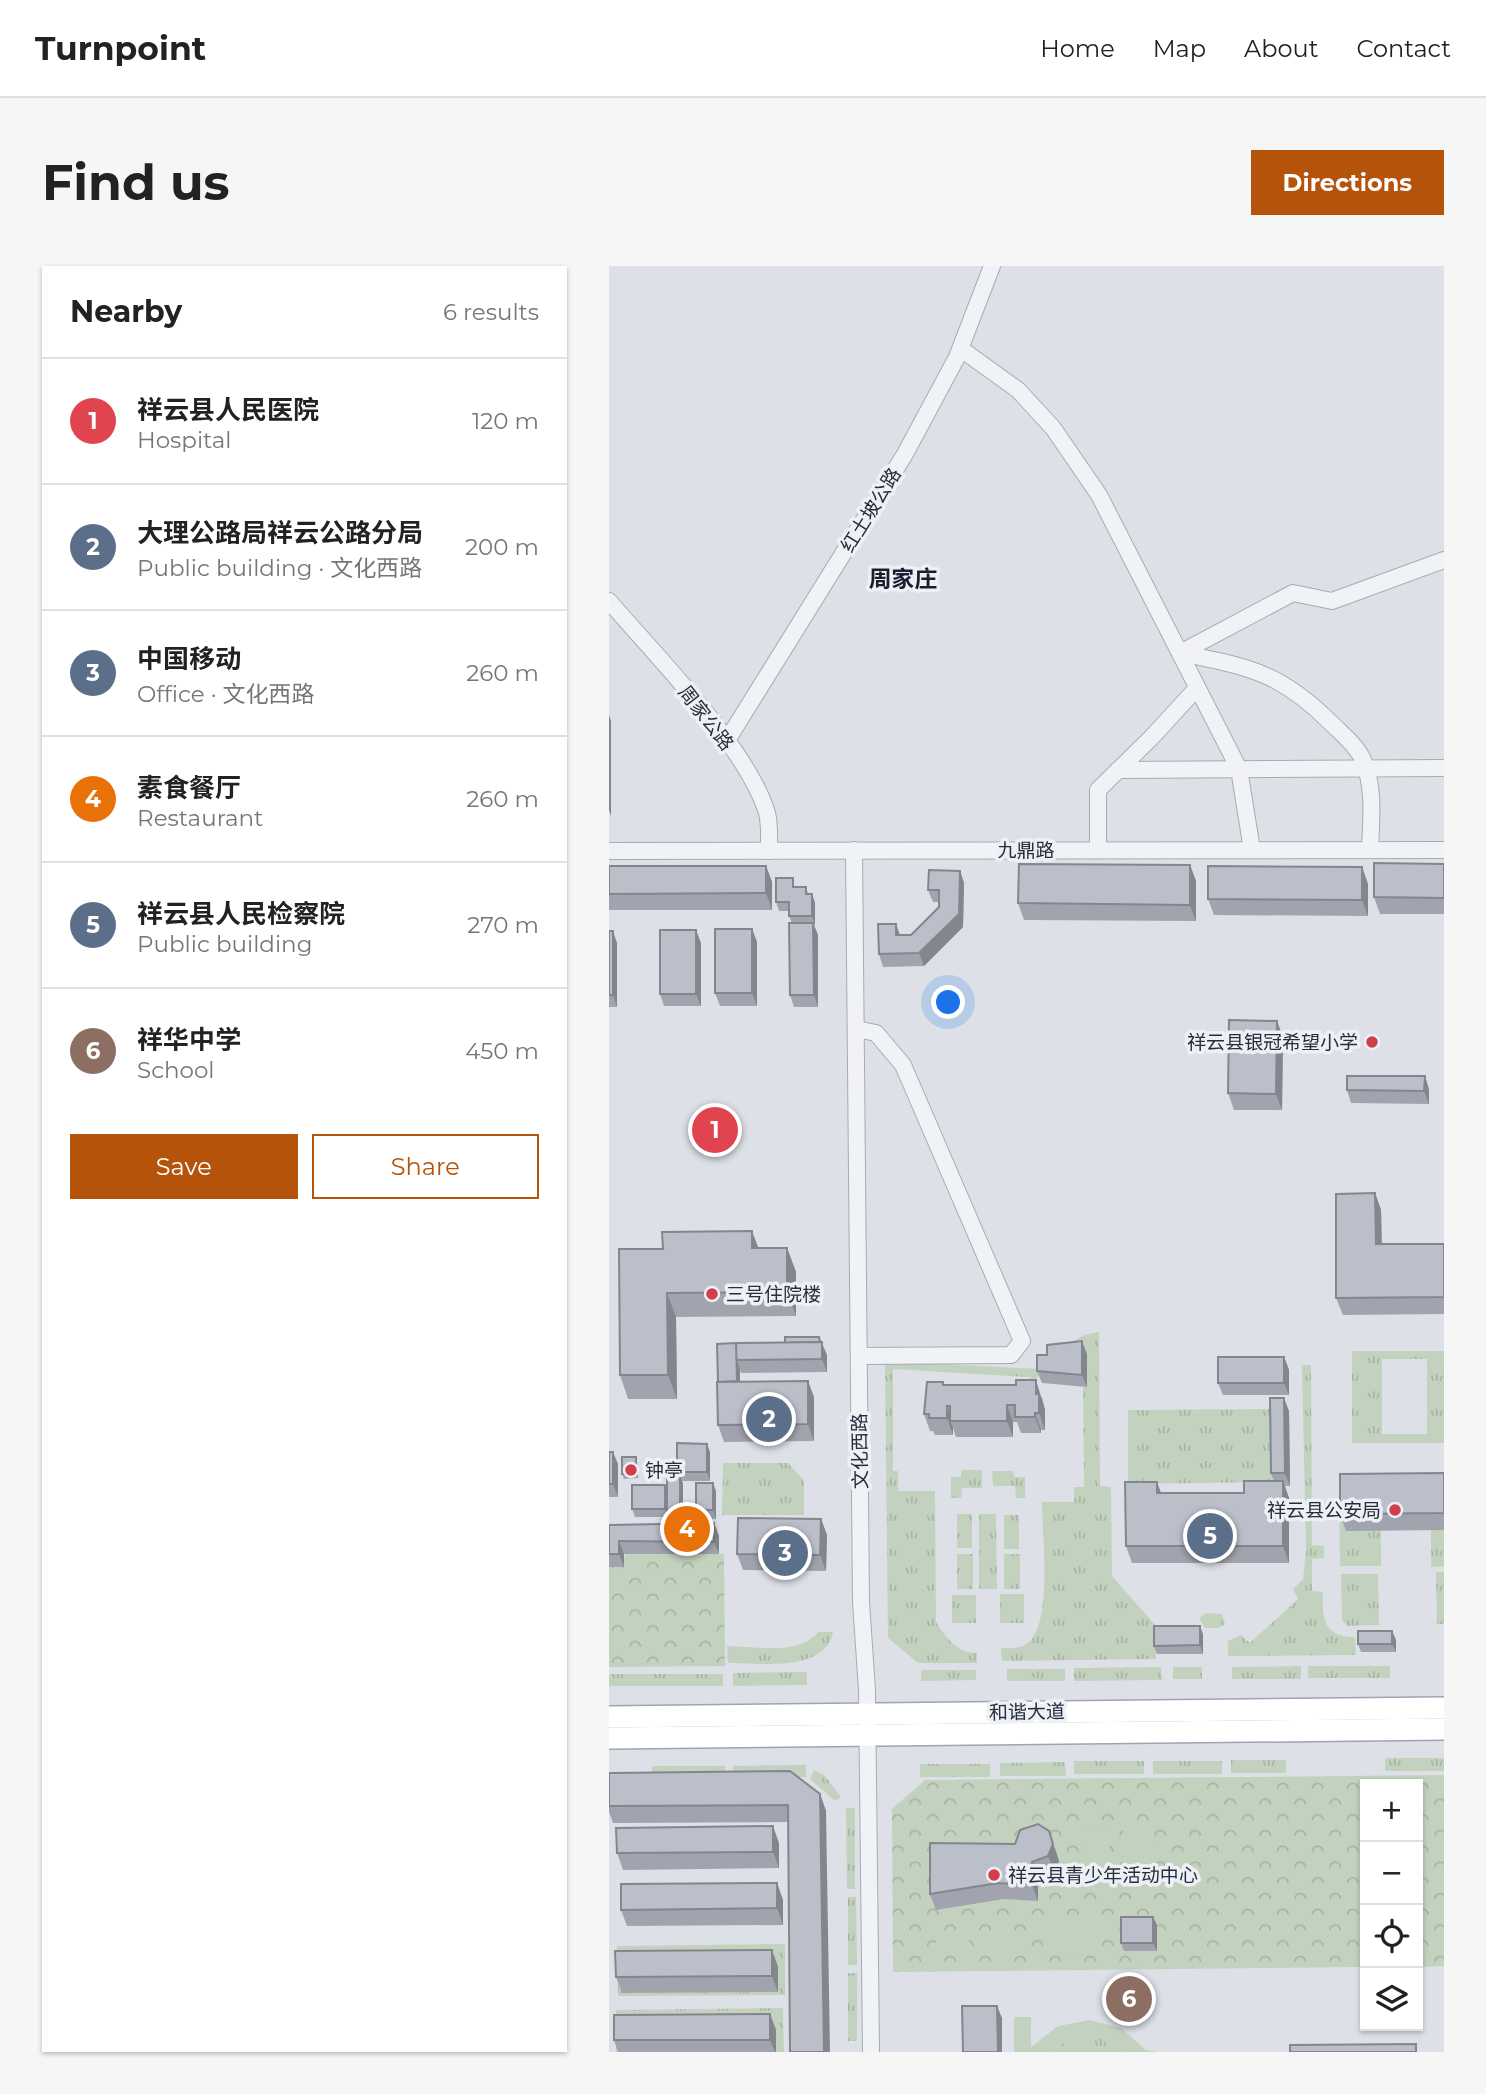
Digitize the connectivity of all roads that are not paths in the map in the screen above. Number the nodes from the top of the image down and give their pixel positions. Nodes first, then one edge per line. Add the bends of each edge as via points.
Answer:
1 (992, 266) edge
2 (961, 349) junction
3 (1444, 560) edge
4 (609, 601) edge
5 (1180, 653) junction
6 (1197, 688) junction
7 (726, 742) junction
8 (1444, 768) edge
9 (1239, 769) junction
10 (1365, 769) junction
11 (1118, 770) junction
12 (854, 850) junction
13 (1098, 850) junction
14 (1252, 850) junction
15 (1370, 850) junction
16 (1444, 850) edge
17 (609, 851) edge
18 (769, 851) junction
19 (856, 1029) junction
20 (859, 1356) junction
21 (1444, 1708) edge
22 (609, 1717) edge
23 (867, 1725) junction
24 (1444, 1729) edge
25 (609, 1738) edge
26 (871, 2052) edge

1 - 2 street, 红土坡公路
2 - 5 street via 1018,390 1053,428 1099,495
2 - 7 street, 红土坡公路 via 873,509
3 - 5 street via 1332,601 1293,593
4 - 7 street, 周家公路
5 - 6 street
5 - 10 street via 1250,667 1287,684 1353,746
6 - 9 street
6 - 11 street
7 - 18 street, 周家公路 via 759,793 767,815
8 - 10 street
9 - 10 street
9 - 11 street
9 - 14 street
10 - 15 street via 1370,785
11 - 13 street via 1098,790
12 - 13 street, 九鼎路
12 - 18 street, 九鼎路
12 - 19 street, 文化西路
13 - 14 street, 九鼎路
14 - 15 street, 九鼎路
15 - 16 street, 九鼎路
17 - 18 street, 九鼎路
19 - 20 street, 文化西路
19 - 20 street via 876,1033 903,1065 1022,1341 1011,1355
20 - 23 street, 文化西路
21 - 23 main road, 和谐大道
22 - 23 main road, 和谐大道
23 - 24 main road, 和谐大道
23 - 25 main road, 和谐大道
23 - 26 street, 文化西路

